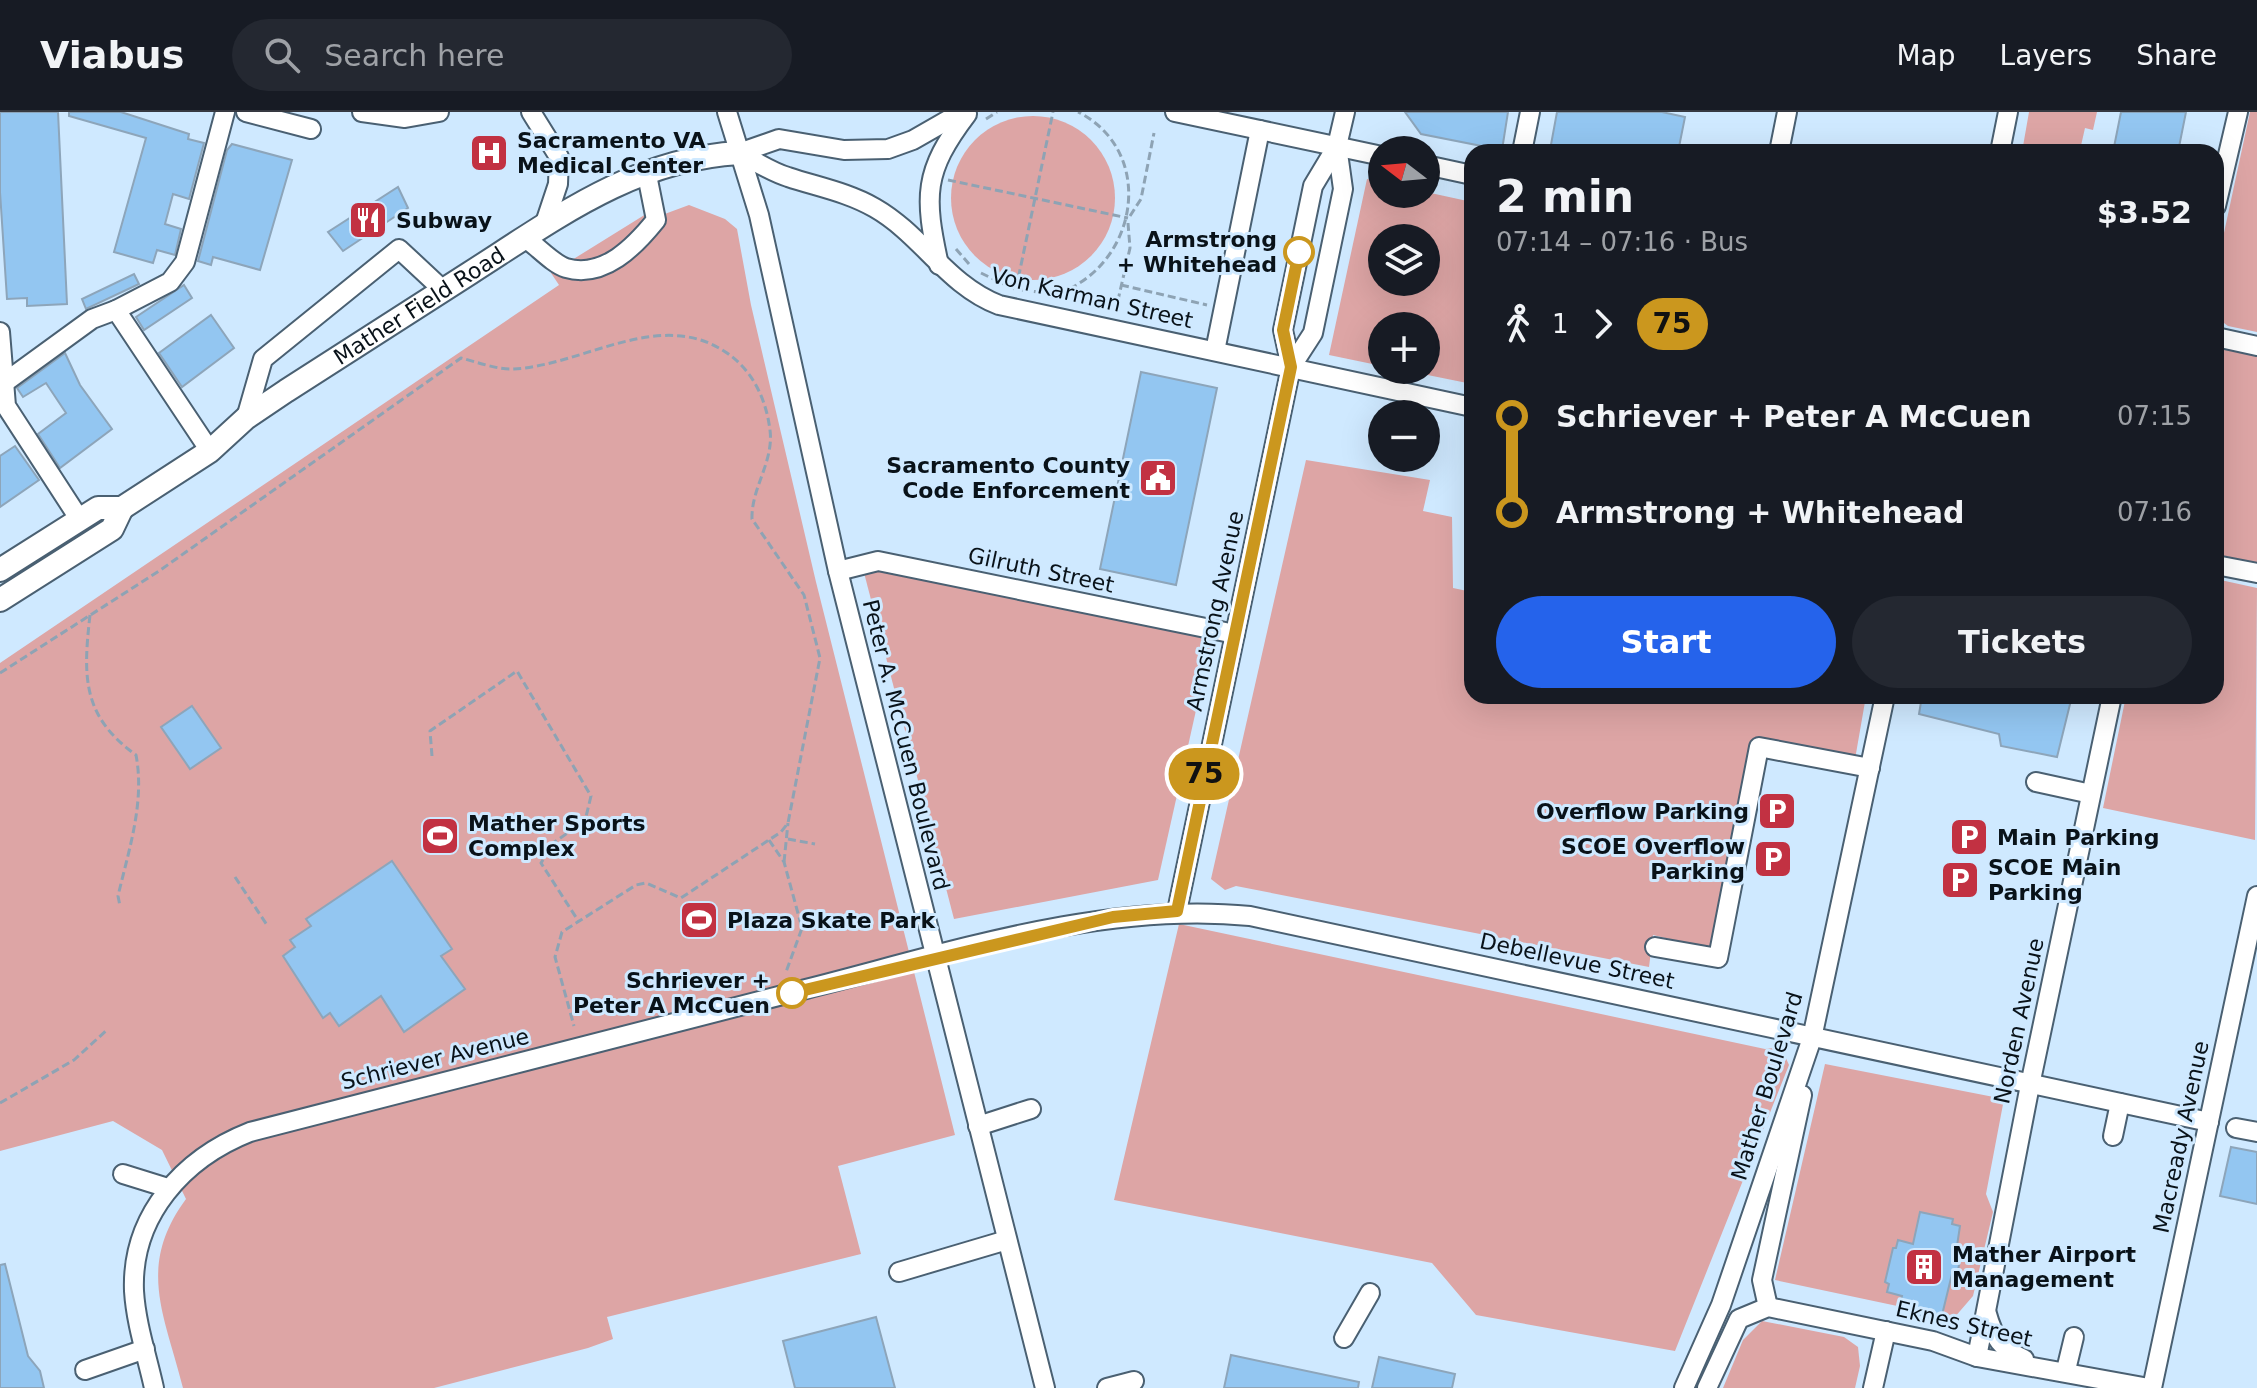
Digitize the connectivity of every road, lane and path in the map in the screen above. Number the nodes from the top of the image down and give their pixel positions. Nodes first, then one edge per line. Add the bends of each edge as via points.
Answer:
1 (225, 112) edge
2 (246, 112) edge
3 (362, 112) edge
4 (439, 112) edge
5 (531, 112) edge
6 (727, 112) edge
7 (962, 112) edge
8 (997, 112) edge
9 (1053, 112) edge
10 (1078, 112) edge
11 (1175, 112) edge
12 (1345, 112) edge
13 (1530, 112) edge
14 (1787, 112) edge
15 (2008, 112) edge
16 (2238, 112) edge
17 (974, 119) edge
18 (311, 129) dead end
19 (1260, 130) junction
20 (1154, 133) dead end
21 (1524, 144) edge
22 (1781, 144) edge
23 (2002, 144) edge
24 (1337, 146) junction
25 (739, 153) junction
26 (1368, 153) edge
27 (948, 168) dead end
28 (1440, 168) edge
29 (646, 170) junction
30 (2224, 172) edge
31 (1464, 173) edge
32 (1035, 198) junction
33 (1128, 218) junction
34 (534, 232) junction
35 (951, 240) dead end
36 (939, 266) junction
37 (1121, 285) junction
38 (1016, 289) junction
39 (443, 290) junction
40 (1191, 302) dead end
41 (116, 310) junction
42 (1115, 313) dead end
43 (0, 332) edge
44 (2224, 339) edge
45 (2257, 346) edge
46 (1215, 351) junction
47 (1291, 367) junction
48 (4, 383) junction
49 (1464, 405) edge
50 (3, 407) edge
51 (246, 418) junction
52 (210, 451) junction
53 (122, 508) junction
54 (80, 520) junction
55 (2224, 567) edge
56 (0, 570) edge
57 (838, 571) junction
58 (2257, 573) edge
59 (8, 596) edge
60 (0, 611) edge
61 (90, 615) junction
62 (1235, 634) junction
63 (0, 673) edge
64 (1883, 704) edge
65 (2110, 704) edge
66 (432, 756) dead end
67 (1870, 768) junction
68 (2036, 782) dead end
69 (2091, 794) junction
70 (788, 823) junction
71 (788, 839) junction
72 (769, 840) junction
73 (815, 844) dead end
74 (784, 862) junction
75 (235, 877) dead end
76 (2257, 896) edge
77 (120, 906) dead end
78 (1177, 911) junction
79 (579, 922) junction
80 (267, 925) dead end
81 (1655, 947) dead end
82 (933, 957) junction
83 (786, 972) dead end
84 (574, 1026) dead end
85 (108, 1029) dead end
86 (1812, 1038) junction
87 (2030, 1085) junction
88 (0, 1103) edge
89 (2120, 1103) junction
90 (1031, 1109) dead end
91 (2209, 1122) junction
92 (978, 1126) junction
93 (2236, 1128) dead end
94 (2257, 1132) edge
95 (2113, 1136) dead end
96 (123, 1174) dead end
97 (168, 1188) junction
98 (1007, 1240) junction
99 (899, 1272) dead end
100 (1370, 1293) dead end
101 (1768, 1307) junction
102 (1987, 1312) junction
103 (1886, 1331) junction
104 (2074, 1337) dead end
105 (1344, 1338) dead end
106 (145, 1349) junction
107 (1977, 1357) junction
108 (2046, 1367) junction
109 (85, 1370) dead end
110 (2066, 1370) junction
111 (1134, 1381) dead end
112 (154, 1388) edge
113 (1045, 1388) edge
114 (1107, 1388) edge
115 (1684, 1388) edge
116 (1707, 1388) edge
117 (1873, 1388) edge
118 (2151, 1388) edge

1 - 41 street via 185,262 170,282
2 - 18 street
3 - 4 street via 405,118
5 - 34 street via 559,157 558,184
6 - 25 street, Peter A. McCuen Boulevard
7 - 25 street via 888,149 844,150 779,139
8 - 17 path
9 - 32 path
10 - 33 path via 1095,121 1119,153 1129,187
11 - 19 street
12 - 24 street, Armstrong Avenue
13 - 21 street
14 - 22 street
15 - 23 street
16 - 30 street
17 - 36 street via 936,159 931,179 929,204
19 - 24 street
19 - 46 street
20 - 33 path via 1141,199
24 - 26 street
24 - 47 street, Armstrong Avenue via 1343,189 1313,333
24 - 47 street, Armstrong Avenue via 1313,186 1283,330
25 - 29 main road, Mather Field Road
25 - 36 street, Von Karman Street via 786,177 875,208
25 - 57 street, Peter A. McCuen Boulevard via 759,215
27 - 32 path via 944,179
28 - 31 street
29 - 34 main road, Mather Field Road via 590,196
29 - 34 street via 656,220 634,246 599,268 565,268
32 - 33 path
32 - 38 path
33 - 37 path via 1130,248
33 - 38 path via 1108,256 1069,289
34 - 39 main road, Mather Field Road
35 - 38 path via 974,269
36 - 46 street, Von Karman Street via 969,291 999,305
37 - 40 path
37 - 42 path
39 - 51 main road, Mather Field Road
39 - 51 street via 399,249 263,359
41 - 48 street via 92,319
41 - 52 street
43 - 48 street
44 - 45 street
46 - 47 street, Von Karman Street
47 - 49 street, Von Karman Street
47 - 62 street, Armstrong Avenue
48 - 50 street
50 - 54 street
51 - 52 main road, Mather Field Road
52 - 53 main road, Mather Field Road
53 - 54 main road, Mather Field Road via 98,508
53 - 59 main road, Mather Field Road via 112,529
54 - 56 main road, Mather Field Road
55 - 58 street
57 - 62 street, Gilruth Street via 878,561
57 - 82 street, Peter A. McCuen Boulevard
59 - 60 main road, Mather Field Road
61 - 63 path
61 - 70 path via 461,358 511,370 666,333 697,339 743,365 760,392 770,432 769,457 752,519 804,595 820,658
61 - 77 path via 85,676 94,709 114,739 136,755 140,773
62 - 78 street, Armstrong Avenue
64 - 67 street, Mather Boulevard
65 - 69 street, Norden Avenue
66 - 79 path via 430,731 517,671 591,796 585,821 553,843 541,863
67 - 81 street via 1759,747 1718,958
67 - 86 street, Mather Boulevard
68 - 69 street
69 - 87 street, Norden Avenue
70 - 71 path
70 - 72 path
71 - 73 path
71 - 74 path
72 - 74 path
72 - 79 path via 681,898 646,883 636,885
74 - 83 path via 802,928
75 - 80 path
76 - 91 street, Macready Avenue
78 - 82 street, Debellevue Street via 1113,917
78 - 86 street, Debellevue Street via 1250,916
79 - 84 path via 562,932 555,957
82 - 92 street, Peter A. McCuen Boulevard
82 - 97 street, Schriever Avenue via 250,1132 200,1157
85 - 88 path via 74,1060
86 - 87 street, Debellevue Street
86 - 101 street via 1762,1280
86 - 115 street, Mather Boulevard via 1721,1305
87 - 89 street, Debellevue Street
87 - 102 street, Norden Avenue
89 - 91 street, Debellevue Street
89 - 95 street
90 - 92 street
91 - 118 street, Macready Avenue
92 - 98 street, Peter A. McCuen Boulevard
93 - 94 street
96 - 97 street
97 - 106 street, Schriever Avenue via 152,1212 136,1260 134,1289
98 - 99 street
98 - 113 street, Peter A. McCuen Boulevard
100 - 105 street
101 - 103 street, Eknes Street
101 - 116 street via 1739,1319
102 - 107 street, Norden Avenue
102 - 108 street via 2002,1346
103 - 107 street, Eknes Street
103 - 117 street
104 - 110 street
106 - 109 street
106 - 112 street, Schriever Avenue
107 - 108 street, Eknes Street
108 - 110 street, Eknes Street
110 - 118 street, Eknes Street
111 - 114 street

